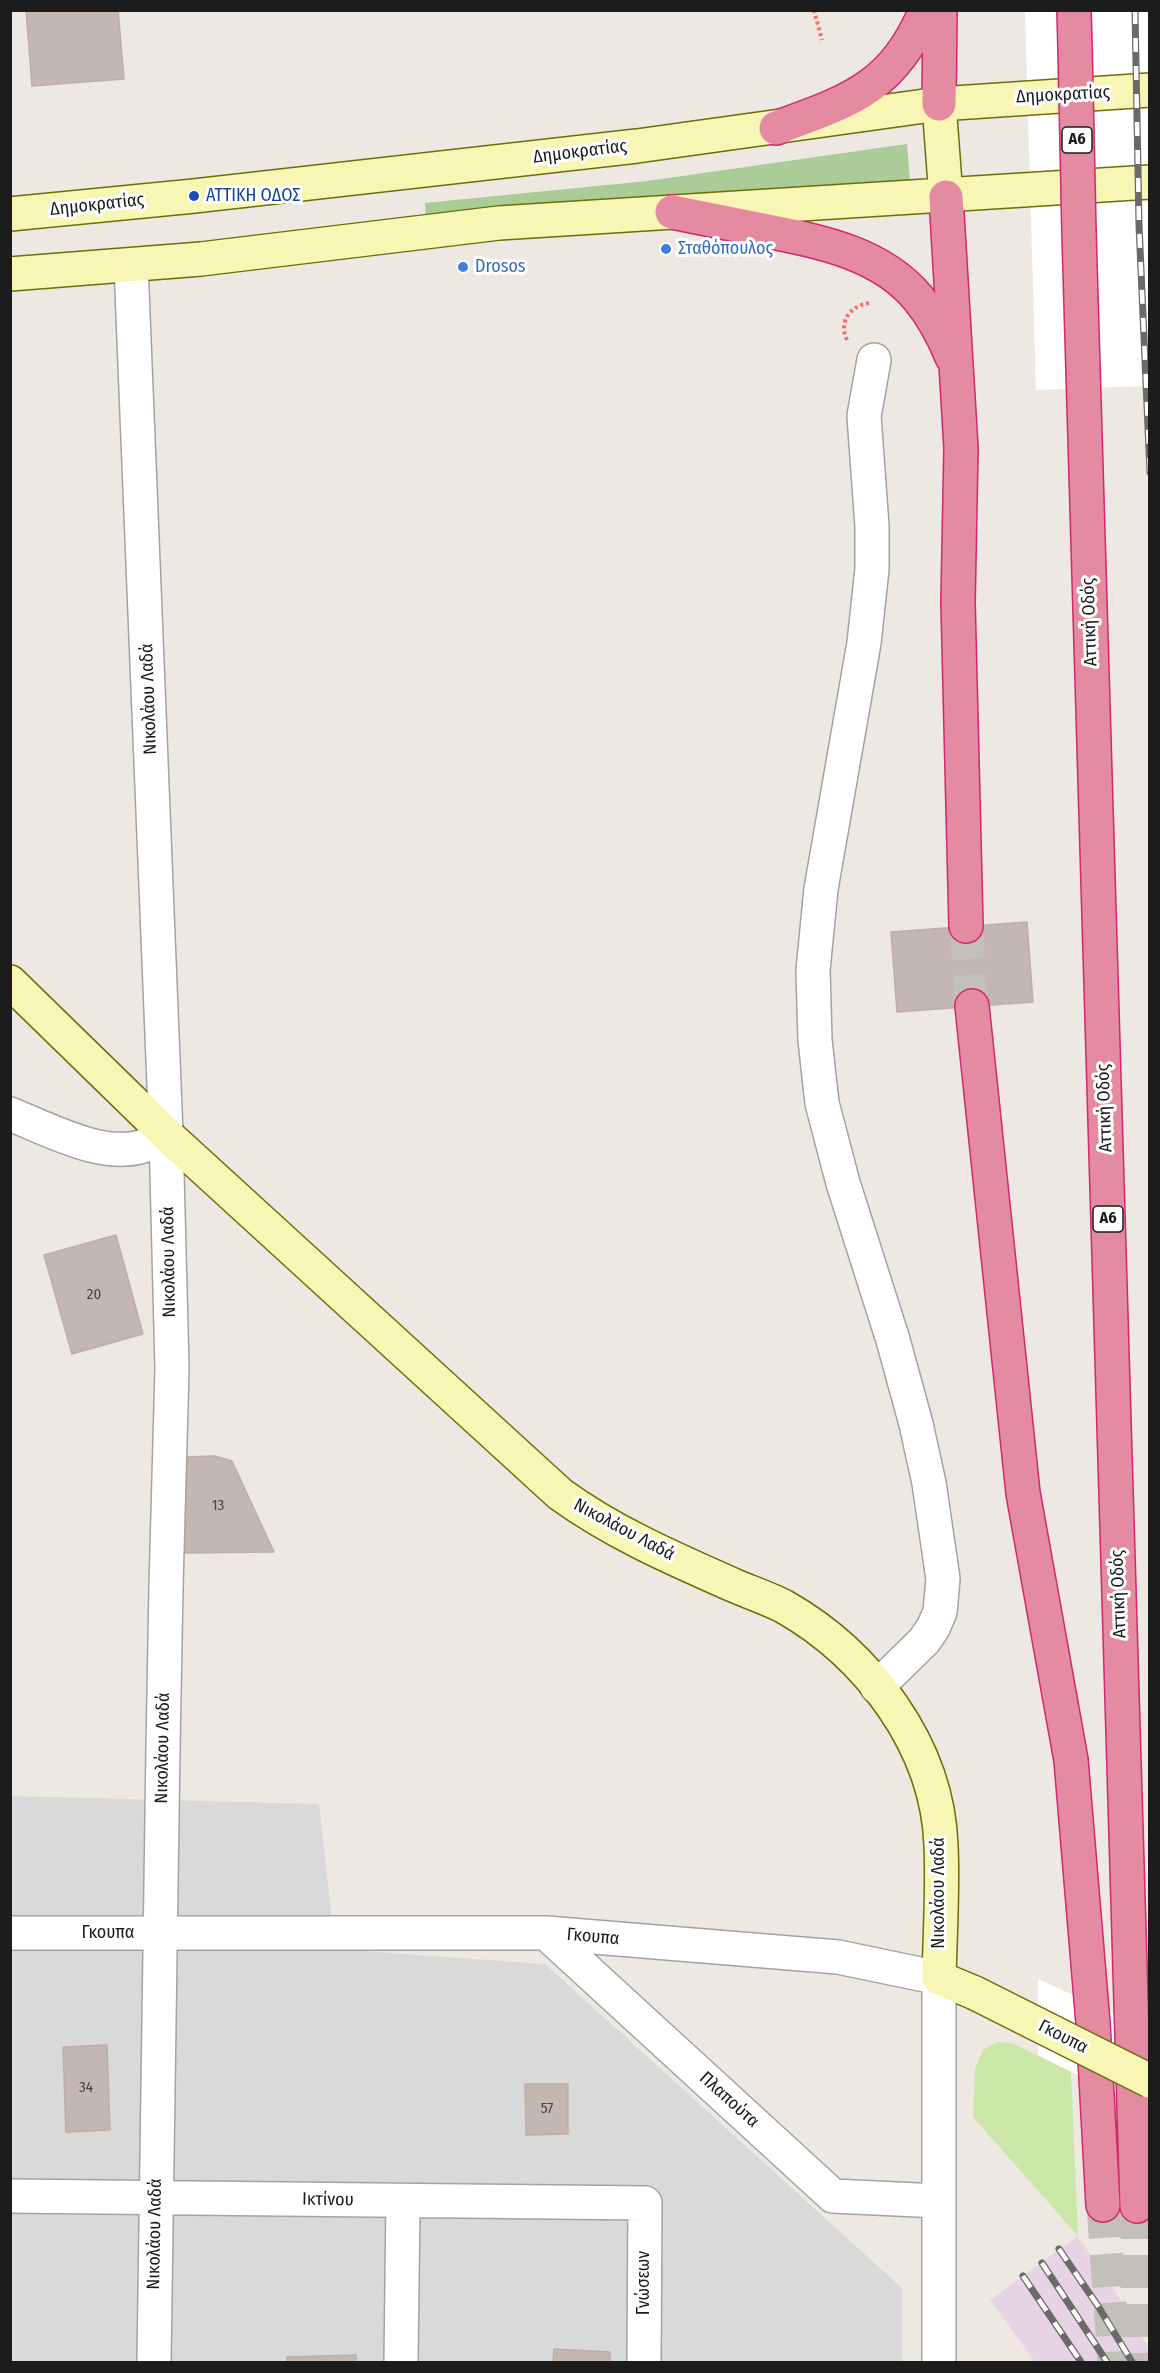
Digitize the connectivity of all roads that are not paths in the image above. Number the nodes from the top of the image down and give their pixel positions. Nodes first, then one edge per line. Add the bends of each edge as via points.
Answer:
1 (926, 10) edge
2 (940, 10) edge
3 (1074, 10) edge
4 (1149, 90) edge
5 (939, 104) junction
6 (776, 128) junction
7 (1149, 182) edge
8 (946, 196) junction
9 (672, 212) junction
10 (10, 214) edge
11 (131, 265) junction
12 (10, 274) edge
13 (874, 360) dead end
14 (958, 370) junction
15 (966, 926) tunnel mouth
16 (10, 982) edge
17 (972, 1006) tunnel mouth
18 (10, 1114) edge
19 (166, 1134) junction
20 (877, 1687) junction
21 (160, 1932) junction
22 (10, 1933) edge
23 (546, 1933) junction
24 (939, 1978) junction
25 (1149, 2081) edge
26 (10, 2196) edge
27 (155, 2198) junction
28 (403, 2201) junction
29 (939, 2201) junction
30 (645, 2203) joint
31 (1103, 2205) tunnel mouth
32 (1137, 2206) tunnel mouth
33 (154, 2362) edge
34 (401, 2362) edge
35 (644, 2362) edge
36 (939, 2362) edge

1 - 6 highway via 915,38 888,71 834,107
2 - 5 highway
3 - 32 highway, Αττική Οδός / Α6, bridge
4 - 5 main road, Δημοκρατίας
5 - 6 main road, Δημοκρατίας
5 - 8 main road
6 - 10 main road, Δημοκρατίας
7 - 8 main road
8 - 9 main road
8 - 14 highway
9 - 11 main road via 499,223
9 - 14 highway via 815,241 884,268 917,297 939,327
11 - 12 main road
11 - 19 street, Νικολάου Λαδά
13 - 20 street via 864,416 872,569 864,643 821,889 813,970 815,1040 822,1102 840,1171 916,1424 943,1579 940,1612 933,1628
14 - 15 highway via 958,602
16 - 19 main road, Νικολάου Λαδά
17 - 31 highway via 1023,1493 1071,1760 1093,2023
18 - 19 street via 93,1146 144,1146
19 - 20 main road, Νικολάου Λαδά via 560,1494 613,1527 782,1606 832,1642
19 - 21 street, Νικολάου Λαδά, bridge via 172,1368
20 - 24 main road, Νικολάου Λαδά via 911,1736 929,1778 937,1813 941,1845
21 - 22 street, Γκουπα
21 - 23 street, Γκουπα
21 - 27 street, Νικολάου Λαδά
23 - 24 street, Γκουπα via 838,1957
23 - 29 street, Πλαπούτα via 833,2196
24 - 25 main road, Γκουπα, bridge
24 - 29 street
26 - 27 street, Ικτίνου
27 - 28 street, Ικτίνου
27 - 33 street, Νικολάου Λαδά
28 - 30 street, Ικτίνου
28 - 34 street
29 - 36 street
30 - 35 street, Γνώσεων

